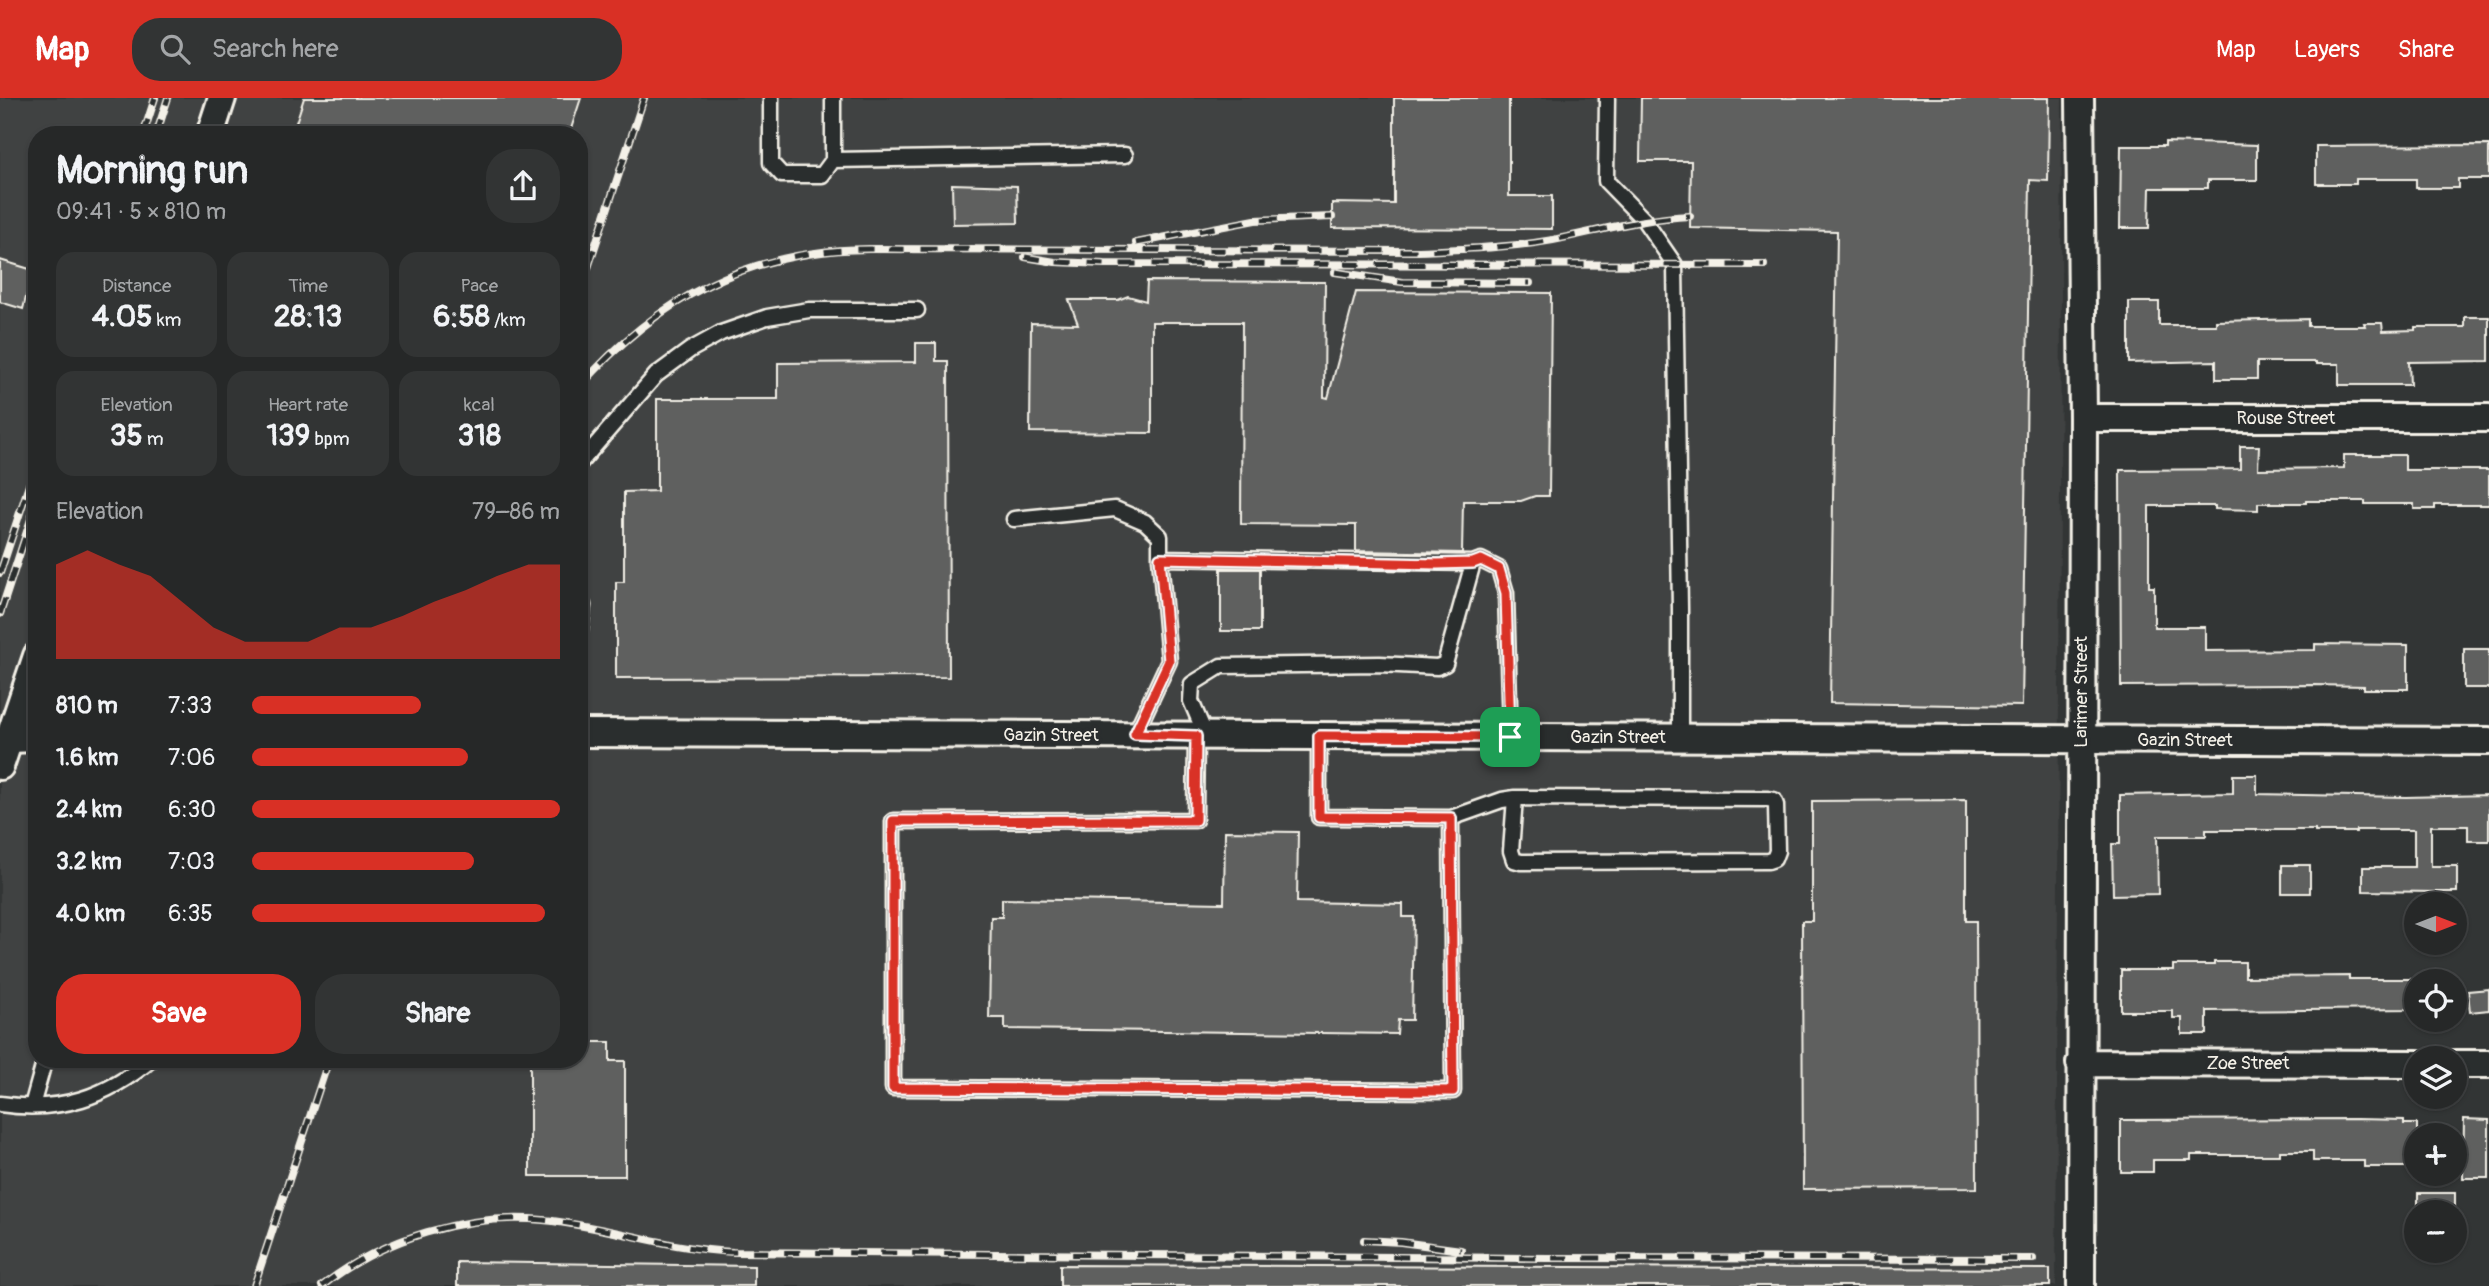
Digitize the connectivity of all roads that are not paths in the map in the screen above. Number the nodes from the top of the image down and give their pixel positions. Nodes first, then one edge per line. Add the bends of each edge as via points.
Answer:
1 (222, 98) edge
2 (771, 98) edge
3 (834, 98) edge
4 (1607, 98) edge
5 (2080, 98) edge
6 (213, 126) edge
7 (1125, 155) dead end
8 (833, 160) junction
9 (917, 310) dead end
10 (2083, 418) junction
11 (2489, 418) edge
12 (588, 454) edge
13 (1014, 519) dead end
14 (1160, 558) junction
15 (1473, 563) junction
16 (28, 682) edge
17 (588, 733) edge
18 (1135, 734) junction
19 (1201, 736) junction
20 (1319, 736) junction
21 (1510, 737) junction
22 (9, 738) junction
23 (28, 738) edge
24 (1679, 738) junction
25 (2081, 739) junction
26 (2489, 741) edge
27 (0, 766) edge
28 (1515, 798) junction
29 (1451, 818) junction
30 (2080, 1063) junction
31 (2404, 1064) edge
32 (2467, 1064) edge
33 (2489, 1064) edge
34 (43, 1068) edge
35 (141, 1068) edge
36 (0, 1104) edge
37 (32, 1106) junction
38 (2081, 1286) edge

1 - 6 street
2 - 8 lane via 771,163 782,175 822,175
3 - 8 lane
4 - 24 lane via 1606,181 1644,220 1675,265
5 - 10 street, Larimer Street
7 - 8 lane
9 - 12 lane via 809,310 767,317 721,333 656,375
10 - 11 street, Rouse Street
10 - 25 street, Larimer Street
13 - 14 lane via 1115,509 1155,529 1160,536
14 - 15 lane
14 - 18 lane via 1169,661
15 - 19 lane via 1446,664 1221,666 1192,684 1191,701
15 - 21 lane via 1481,560 1499,569 1506,593
16 - 22 street
17 - 18 street, Gazin Street
18 - 19 street, Gazin Street
19 - 20 street, Gazin Street
19 - 29 lane via 1195,820 893,821 893,1088 1453,1091
20 - 21 street, Gazin Street
20 - 29 lane via 1319,817
21 - 24 street, Gazin Street
22 - 23 street
22 - 27 street
24 - 25 street, Gazin Street
25 - 26 street, Gazin Street
25 - 30 street, Larimer Street
28 - 28 lane via 1774,800 1777,851 1768,861 1521,862 1514,860 1511,851
28 - 29 lane
30 - 31 street, Zoe Street
30 - 38 street, Larimer Street
32 - 33 street
34 - 37 lane
35 - 37 lane via 104,1092 63,1105
36 - 37 lane

